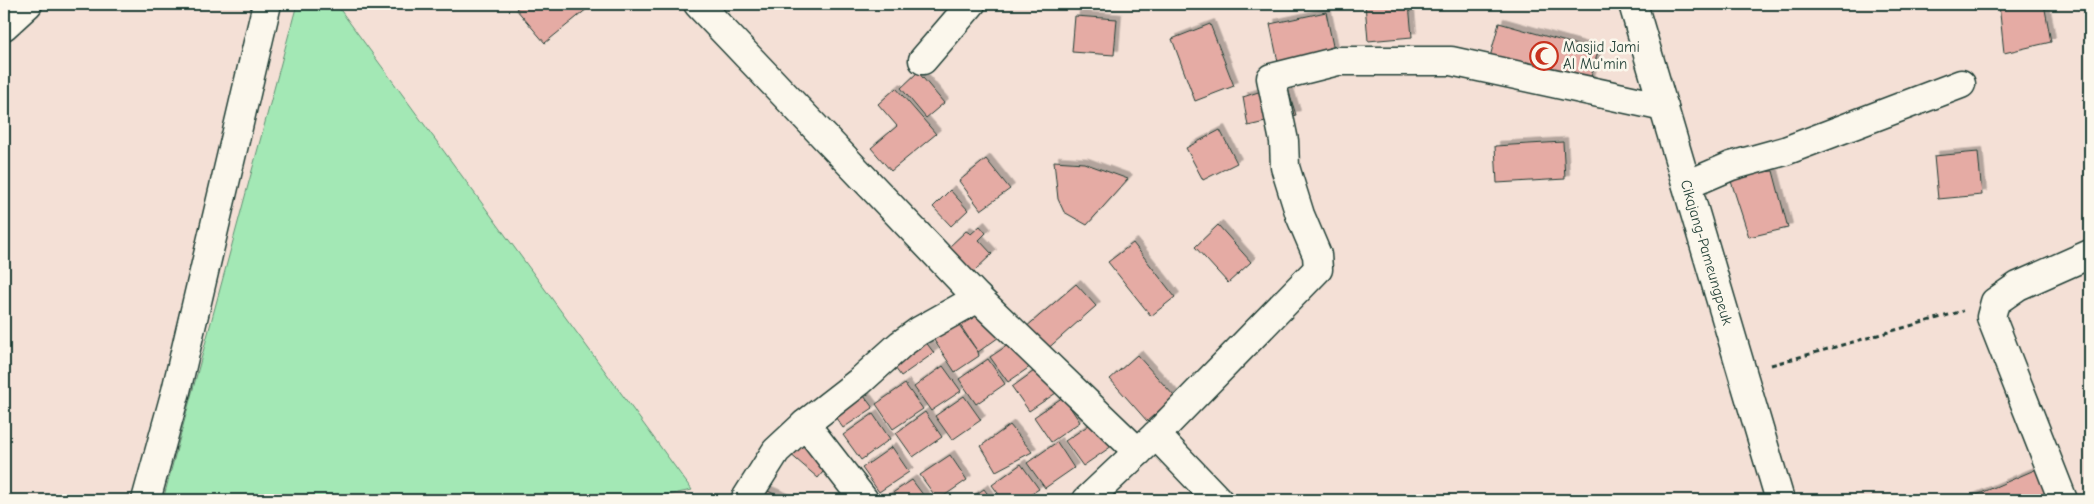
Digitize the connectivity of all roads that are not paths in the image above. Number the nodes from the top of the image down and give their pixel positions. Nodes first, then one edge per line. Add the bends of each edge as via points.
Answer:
1 (28, 4) edge
2 (266, 4) edge
3 (698, 4) edge
4 (971, 4) edge
5 (1634, 4) edge
6 (4, 26) edge
7 (923, 60) dead end
8 (1961, 84) dead end
9 (1664, 107) junction
10 (1688, 185) junction
11 (2090, 254) edge
12 (978, 298) junction
13 (805, 424) junction
14 (1147, 443) junction
15 (146, 500) edge
16 (745, 500) edge
17 (864, 500) edge
18 (1087, 500) edge
19 (1218, 500) edge
20 (1780, 500) edge
21 (2063, 500) edge

1 - 6 street
2 - 15 street via 176,391
3 - 12 street
4 - 7 street
5 - 9 street, Cikajang-Pameungpeuk
8 - 10 street via 1786,151 1731,166
9 - 10 street, Cikajang-Pameungpeuk
9 - 14 street via 1451,62 1338,62 1271,78 1284,141 1285,168 1317,255 1318,269
10 - 20 street, Cikajang-Pameungpeuk
11 - 21 street via 2018,286 1995,302 1991,317
12 - 13 street via 907,340
12 - 14 street
13 - 16 street via 776,451
13 - 17 street
14 - 18 street
14 - 19 street

